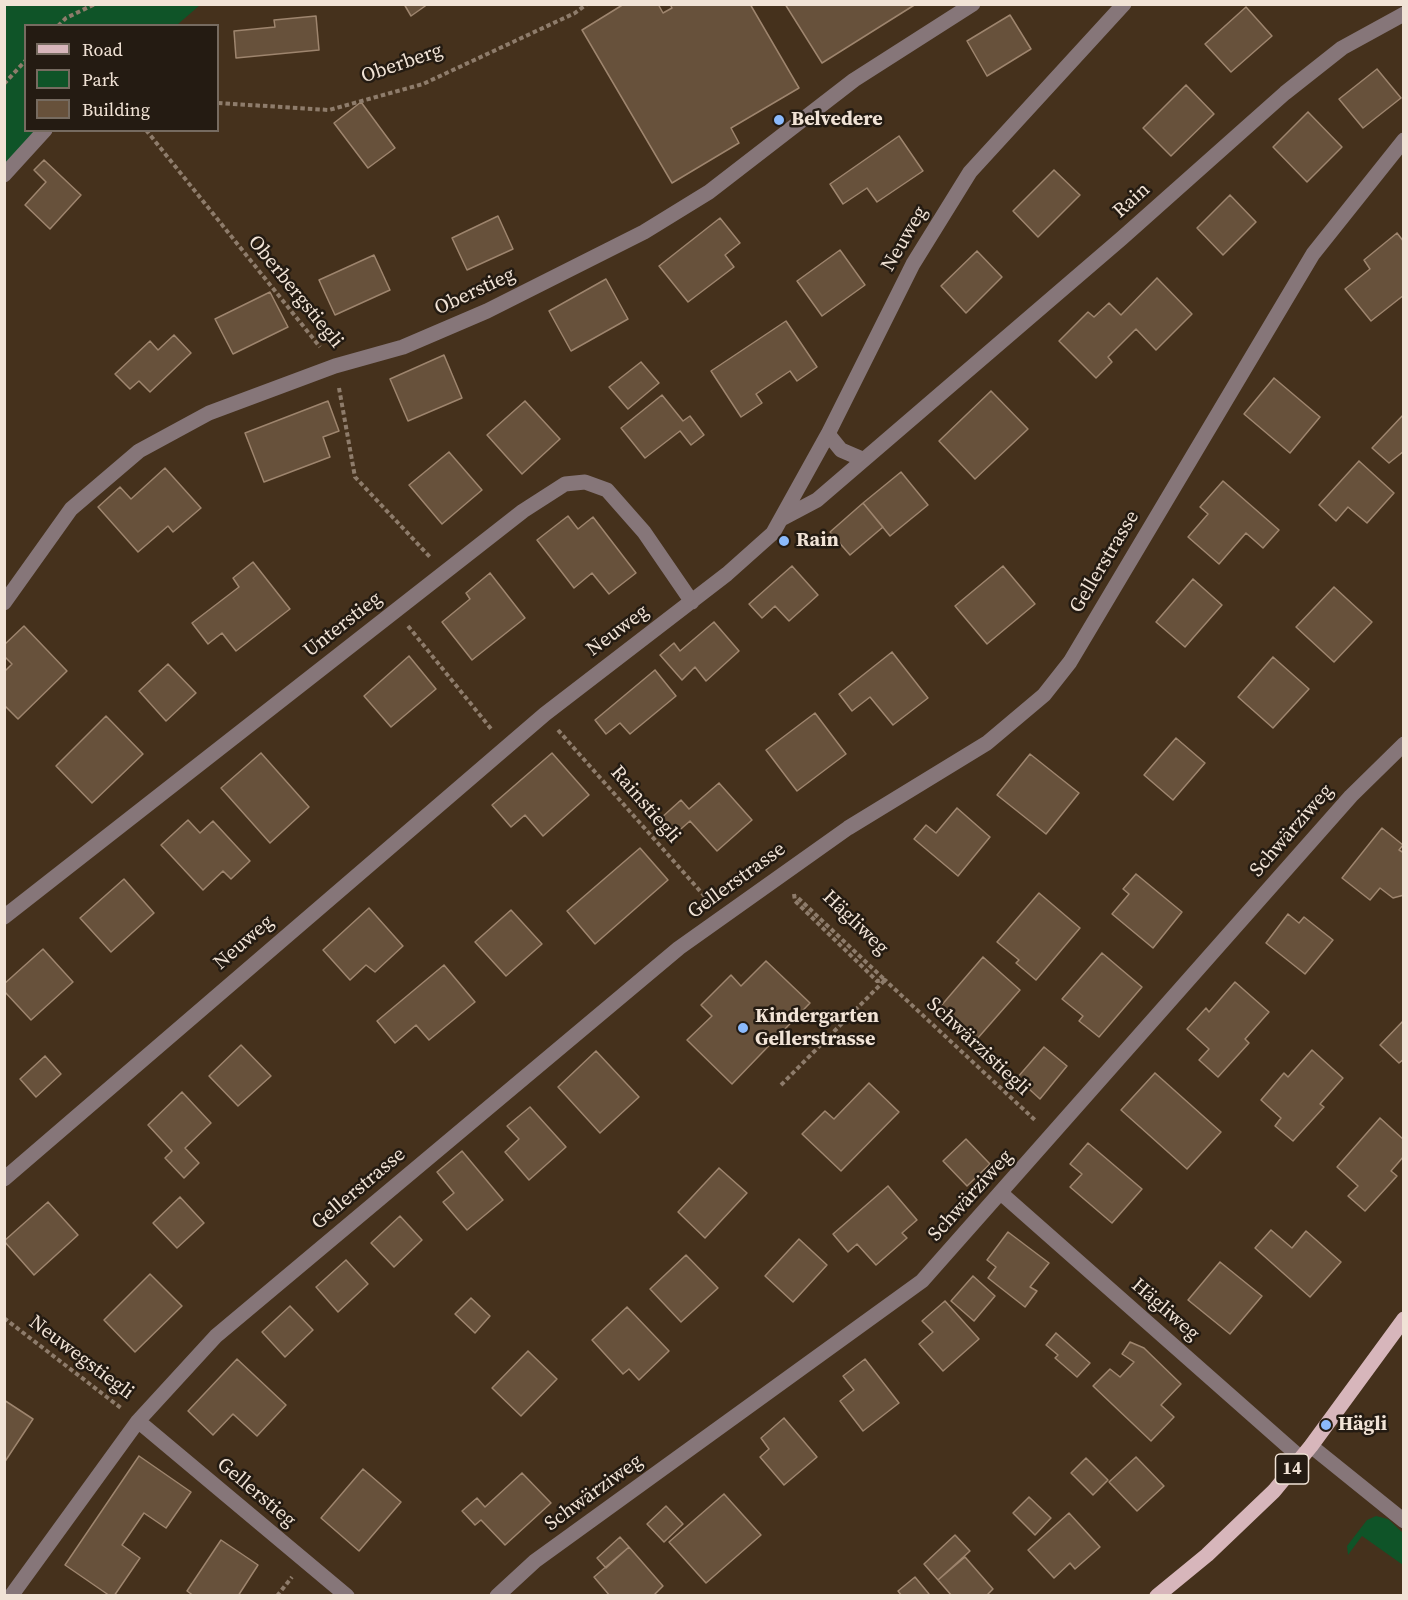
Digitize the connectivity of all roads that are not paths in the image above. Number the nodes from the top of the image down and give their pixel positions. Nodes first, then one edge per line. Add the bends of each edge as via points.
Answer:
1 (973, 4) edge
2 (1124, 4) edge
3 (1404, 14) edge
4 (43, 132) edge
5 (1404, 140) edge
6 (4, 175) edge
7 (828, 434) junction
8 (862, 459) junction
9 (783, 518) junction
10 (692, 602) junction
11 (4, 603) edge
12 (1404, 744) edge
13 (4, 917) edge
14 (4, 1179) edge
15 (1002, 1194) junction
16 (1404, 1319) edge
17 (138, 1421) junction
18 (1306, 1452) junction
19 (1404, 1521) edge
20 (11, 1596) edge
21 (347, 1596) edge
22 (497, 1596) edge
23 (1157, 1596) edge

1 - 11 street, Oberstieg via 854,80 709,192 644,232 488,311 403,347 335,366 209,413 139,451 71,508
2 - 7 street, Neuweg via 970,172 913,264
3 - 8 street, Rain via 1342,48 1285,93
4 - 6 street
5 - 17 street, Gellerstrasse via 1313,254 1070,662 1044,695 987,743 848,828 670,956 216,1336
7 - 8 street via 841,450
7 - 9 street, Neuweg
8 - 9 street, Rain via 817,500
9 - 10 street, Neuweg via 773,532
10 - 13 street, Unterstieg via 626,510 607,490 585,482 566,484 543,496 444,572
10 - 14 street, Neuweg via 545,714
12 - 15 street, Schwärziweg via 1351,796
15 - 18 street, Hägliweg
15 - 22 street, Schwärziweg via 914,1287 536,1561
16 - 18 main road, 14
17 - 20 street, Gellerstrasse
17 - 21 street, Gellerstieg
18 - 19 street, Hägliweg
18 - 23 main road, 14 via 1236,1530

